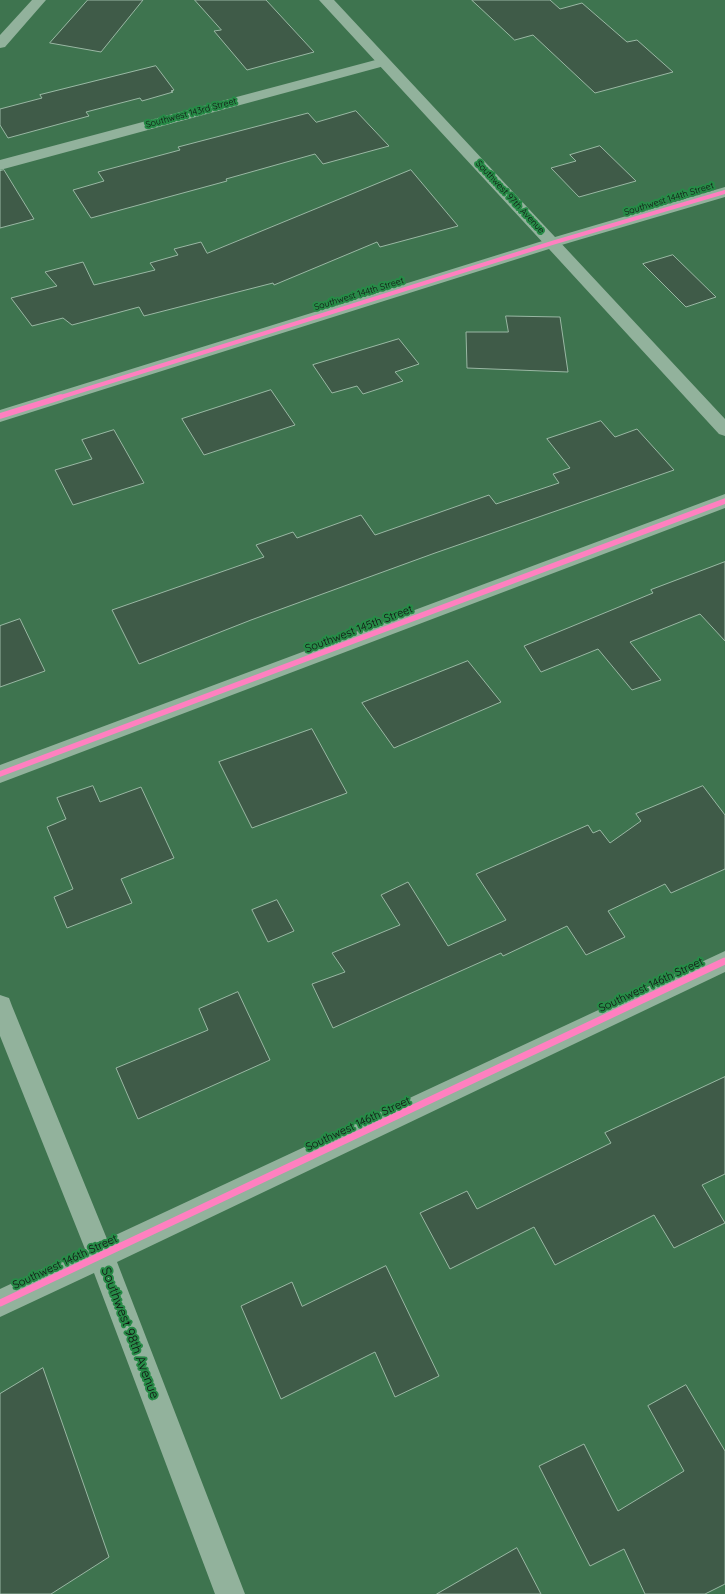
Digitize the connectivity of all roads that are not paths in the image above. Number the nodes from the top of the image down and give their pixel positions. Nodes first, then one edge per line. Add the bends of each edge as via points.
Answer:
1 (39, 0) edge
2 (326, 0) edge
3 (0, 44) edge
4 (382, 62) junction
5 (0, 165) edge
6 (725, 192) edge
7 (552, 243) junction
8 (0, 416) edge
9 (725, 430) edge
10 (725, 501) edge
11 (0, 774) edge
12 (725, 961) edge
13 (0, 1006) edge
14 (100, 1256) junction
15 (0, 1303) edge
16 (230, 1594) edge

1 - 3 street
2 - 4 street, Southwest 97th Avenue
4 - 5 street, Southwest 143rd Street
4 - 7 street, Southwest 97th Avenue
6 - 7 street, Southwest 144th Street
7 - 8 street, Southwest 144th Street
7 - 9 street, Southwest 97th Avenue
10 - 11 street, Southwest 145th Street
12 - 14 street, Southwest 146th Street
13 - 14 street, Southwest 98th Avenue
14 - 15 street, Southwest 146th Street
14 - 16 street, Southwest 98th Avenue

